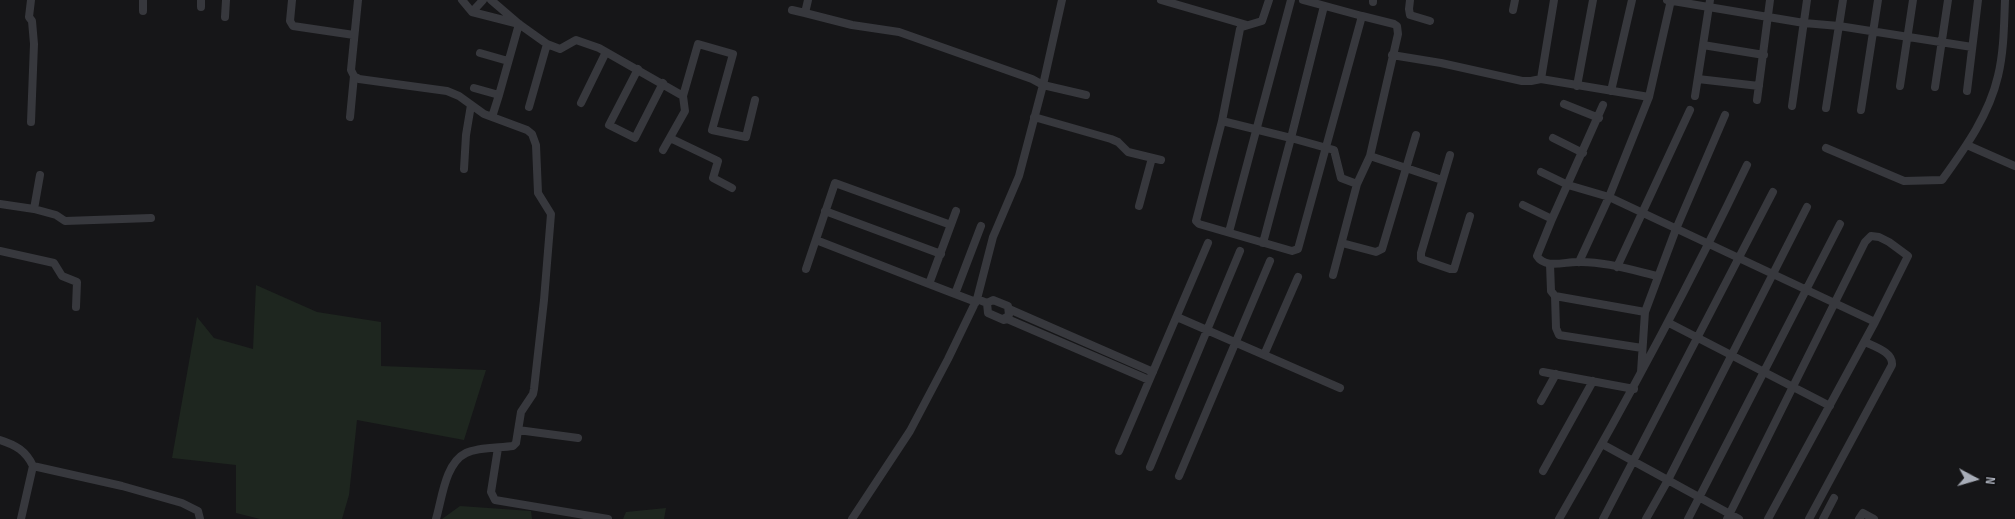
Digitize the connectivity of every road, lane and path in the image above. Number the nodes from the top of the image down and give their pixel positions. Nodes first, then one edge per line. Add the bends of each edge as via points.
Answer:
1 (30, 0) edge
2 (143, 0) edge
3 (226, 0) edge
4 (292, 0) edge
5 (358, 0) edge
6 (462, 0) edge
7 (483, 0) edge
8 (491, 0) edge
9 (808, 0) edge
10 (1062, 0) edge
11 (1160, 0) edge
12 (1269, 0) edge
13 (1291, 0) edge
14 (1303, 0) edge
15 (1410, 0) edge
16 (1514, 0) edge
17 (1554, 0) edge
18 (1592, 0) edge
19 (1632, 0) edge
20 (1669, 0) edge
21 (1770, 0) edge
22 (1808, 0) edge
23 (1843, 0) edge
24 (1878, 0) edge
25 (1913, 0) edge
26 (1948, 0) edge
27 (1978, 0) edge
28 (2005, 0) edge
29 (1710, 3) edge
30 (1324, 6) junction
31 (792, 10) dead end
32 (1513, 10) dead end
33 (143, 11) dead end
34 (472, 12) junction
35 (805, 14) junction
36 (1362, 16) junction
37 (1768, 16) junction
38 (225, 17) dead end
39 (1430, 21) dead end
40 (1804, 23) junction
41 (519, 24) junction
42 (1249, 26) junction
43 (1839, 26) junction
44 (1873, 32) junction
45 (354, 35) junction
46 (1908, 37) junction
47 (1942, 42) junction
48 (547, 44) junction
49 (1703, 45) junction
50 (1972, 47) junction
51 (606, 52) junction
52 (480, 53) dead end
53 (1392, 55) junction
54 (1764, 55) junction
55 (508, 61) junction
56 (638, 69) junction
57 (354, 76) junction
58 (1541, 78) junction
59 (1698, 79) junction
60 (663, 83) junction
61 (1043, 85) junction
62 (1576, 86) junction
63 (1759, 86) junction
64 (1900, 86) dead end
65 (1935, 87) dead end
66 (474, 88) dead end
67 (1610, 91) junction
68 (1967, 91) dead end
69 (499, 95) junction
70 (1086, 95) dead end
71 (683, 96) junction
72 (1695, 96) dead end
73 (1649, 97) junction
74 (755, 100) dead end
75 (1757, 100) dead end
76 (581, 103) dead end
77 (1564, 104) dead end
78 (471, 105) junction
79 (1603, 105) dead end
80 (1792, 106) dead end
81 (529, 107) dead end
82 (1826, 108) dead end
83 (1690, 110) dead end
84 (1861, 110) dead end
85 (1725, 115) dead end
86 (350, 117) dead end
87 (492, 117) junction
88 (1034, 117) junction
89 (1598, 118) junction
90 (1222, 121) junction
91 (31, 122) dead end
92 (1257, 128) junction
93 (1416, 135) dead end
94 (670, 138) junction
95 (1291, 138) junction
96 (1553, 138) dead end
97 (1968, 145) junction
98 (1327, 147) junction
99 (1826, 148) dead end
100 (663, 150) dead end
101 (1583, 154) junction
102 (1450, 155) dead end
103 (1370, 156) junction
104 (1152, 158) junction
105 (1161, 160) dead end
106 (1747, 165) dead end
107 (2015, 166) edge
108 (1405, 168) junction
109 (464, 170) dead end
110 (1541, 172) dead end
111 (40, 175) dead end
112 (1442, 180) junction
113 (1357, 184) junction
114 (1568, 185) junction
115 (732, 188) dead end
116 (1773, 192) dead end
117 (1609, 197) junction
118 (0, 204) edge
119 (1524, 205) dead end
120 (1139, 206) dead end
121 (1807, 207) dead end
122 (34, 209) junction
123 (825, 211) junction
124 (956, 211) dead end
125 (1642, 213) junction
126 (1470, 216) dead end
127 (151, 218) dead end
128 (1552, 219) junction
129 (1840, 224) dead end
130 (951, 225) junction
131 (981, 226) dead end
132 (1676, 229) junction
133 (1229, 232) junction
134 (816, 240) junction
135 (1208, 242) dead end
136 (1263, 243) junction
137 (1342, 243) junction
138 (1709, 244) junction
139 (0, 251) edge
140 (1240, 251) dead end
141 (940, 254) junction
142 (1739, 258) junction
143 (1270, 261) dead end
144 (1579, 262) junction
145 (1550, 264) junction
146 (1617, 267) junction
147 (806, 269) dead end
148 (1773, 274) junction
149 (1333, 275) dead end
150 (1657, 276) junction
151 (1298, 277) dead end
152 (929, 284) junction
153 (1806, 290) junction
154 (955, 294) junction
155 (1555, 296) junction
156 (976, 300) junction
157 (988, 303) junction
158 (1835, 303) junction
159 (76, 307) dead end
160 (1009, 309) junction
161 (1644, 312) junction
162 (1176, 317) junction
163 (1005, 318) junction
164 (1875, 322) junction
165 (1668, 323) junction
166 (1207, 330) junction
167 (1698, 338) junction
168 (1236, 342) junction
169 (1865, 342) junction
170 (1088, 348) junction
171 (1642, 348) junction
172 (1264, 355) junction
173 (1732, 355) junction
174 (1543, 372) dead end
175 (1765, 372) junction
176 (1556, 374) junction
177 (1641, 375) junction
178 (1151, 376) junction
179 (1593, 381) junction
180 (1794, 387) junction
181 (1340, 388) dead end
182 (1634, 388) junction
183 (1541, 401) dead end
184 (1830, 406) junction
185 (518, 430) junction
186 (578, 438) dead end
187 (0, 440) edge
188 (1602, 444) junction
189 (498, 448) junction
190 (1119, 451) dead end
191 (1634, 462) junction
192 (33, 466) junction
193 (1150, 467) dead end
194 (1543, 471) dead end
195 (1179, 476) dead end
196 (1668, 480) junction
197 (1700, 498) junction
198 (1834, 498) dead end
199 (1728, 516) edge
200 (21, 519) edge
201 (200, 519) edge
202 (436, 519) edge
203 (608, 519) edge
204 (852, 519) edge
205 (1559, 519) edge
206 (1603, 519) edge
207 (1646, 519) edge
208 (1688, 519) edge
209 (1739, 519) edge
210 (1768, 519) edge
211 (1809, 519) edge
212 (1823, 519) edge
213 (1859, 519) edge
214 (1874, 519) edge

1 - 91 street via 29,17 34,44
2 - 33 street
3 - 38 street
4 - 45 street via 290,22 293,26
5 - 45 street
6 - 34 street
7 - 34 street
8 - 41 street
9 - 35 street
10 - 61 street
11 - 42 street
12 - 42 street via 1264,18
13 - 92 street
14 - 30 street
15 - 39 street via 1410,15
16 - 32 street
17 - 58 street
18 - 62 street
19 - 67 street
20 - 29 street
20 - 73 street
21 - 37 street
22 - 40 street
23 - 43 street
24 - 44 street
25 - 46 street
26 - 47 street
27 - 50 street
28 - 97 street via 1998,77 1988,106
29 - 37 street
29 - 49 street
30 - 36 street
30 - 95 street
31 - 35 street
34 - 41 street
35 - 61 street via 899,32
36 - 53 street via 1397,26
36 - 98 street
37 - 40 street
37 - 54 street
40 - 43 street
40 - 80 street
41 - 48 street
41 - 55 street
42 - 90 street via 1240,30
43 - 44 street
43 - 82 street
44 - 46 street
44 - 84 street
45 - 57 street via 351,70
46 - 47 street
46 - 64 street
47 - 50 street
47 - 65 street
48 - 51 street via 560,49 576,40
48 - 81 street
49 - 54 street
49 - 59 street
50 - 68 street
51 - 56 street
51 - 76 street
52 - 55 street
53 - 58 street via 1522,81
53 - 103 street
54 - 63 street
55 - 69 street
56 - 60 street
56 - 60 street via 609,124 636,138
57 - 78 street via 447,91
57 - 86 street
58 - 62 street
59 - 63 street
59 - 72 street
60 - 71 street
61 - 70 street
61 - 88 street
62 - 67 street
63 - 75 street
66 - 69 street
67 - 73 street
69 - 87 street
71 - 74 street via 698,44 733,54 712,130 746,138
71 - 94 street via 685,111
73 - 117 street
77 - 89 street
78 - 87 street
78 - 109 street
79 - 89 street
83 - 125 street
85 - 132 street
87 - 185 street via 532,134 536,145 538,193 551,214 534,389 521,412
88 - 104 street via 1111,139 1128,152
88 - 156 street via 1019,176 993,237
89 - 101 street
90 - 92 street
90 - 133 street via 1196,221
92 - 95 street
92 - 133 street
93 - 108 street
94 - 100 street
94 - 115 street via 718,161 712,178
95 - 98 street
95 - 136 street
96 - 101 street
97 - 99 street via 1939,182 1904,181
97 - 107 street
98 - 113 street via 1336,153 1341,178
98 - 136 street via 1298,249 1292,252
101 - 114 street
102 - 112 street
103 - 108 street
103 - 113 street
104 - 105 street
104 - 120 street
106 - 138 street
108 - 112 street
108 - 137 street via 1381,250 1376,252
110 - 114 street
111 - 122 street
112 - 126 street via 1421,259 1454,269
113 - 137 street
114 - 117 street
114 - 128 street
116 - 142 street
117 - 125 street
117 - 144 street
118 - 122 street
119 - 128 street
121 - 148 street
122 - 127 street via 65,221
123 - 130 street via 835,183
123 - 134 street
123 - 141 street
124 - 130 street
125 - 132 street
125 - 146 street
128 - 145 street via 1537,256
129 - 153 street
130 - 141 street
131 - 154 street
132 - 138 street
132 - 150 street
133 - 136 street
134 - 147 street
134 - 152 street
135 - 162 street
137 - 149 street
138 - 142 street
138 - 165 street
139 - 159 street via 54,263 62,276 77,282
140 - 166 street
141 - 152 street
142 - 148 street
142 - 167 street
143 - 168 street
144 - 145 street
144 - 146 street
145 - 155 street via 1551,291
146 - 150 street
148 - 153 street
148 - 173 street
150 - 161 street
151 - 172 street
152 - 154 street
153 - 158 street
153 - 175 street
154 - 156 street
155 - 161 street
155 - 171 street via 1559,334
156 - 157 street
156 - 204 street via 910,431
157 - 160 street via 993,300
157 - 163 street via 988,313
158 - 164 street
158 - 164 street via 1866,242 1872,236 1879,237 1908,256
158 - 180 street
160 - 163 street
160 - 170 street
161 - 171 street
162 - 166 street
162 - 178 street
163 - 170 street
164 - 169 street
165 - 167 street
165 - 177 street
166 - 168 street
166 - 193 street
167 - 173 street
167 - 191 street
168 - 172 street
168 - 195 street
169 - 184 street
169 - 211 street via 1889,355 1892,365
170 - 178 street
171 - 177 street
172 - 181 street
173 - 175 street
173 - 196 street
174 - 176 street
175 - 180 street
175 - 197 street
176 - 179 street
176 - 183 street
177 - 182 street
178 - 190 street
179 - 182 street
179 - 194 street
180 - 184 street
180 - 199 street
182 - 188 street
184 - 210 street
185 - 186 street
185 - 189 street via 515,445
187 - 192 street via 23,451
188 - 191 street
188 - 205 street
189 - 202 street via 469,452 457,460 443,486
189 - 203 street via 491,492 495,500
191 - 196 street
191 - 206 street
192 - 200 street
192 - 201 street via 182,503 198,511
196 - 197 street
196 - 207 street
197 - 199 street
197 - 208 street
198 - 212 street
199 - 209 street
213 - 214 street via 1862,513

